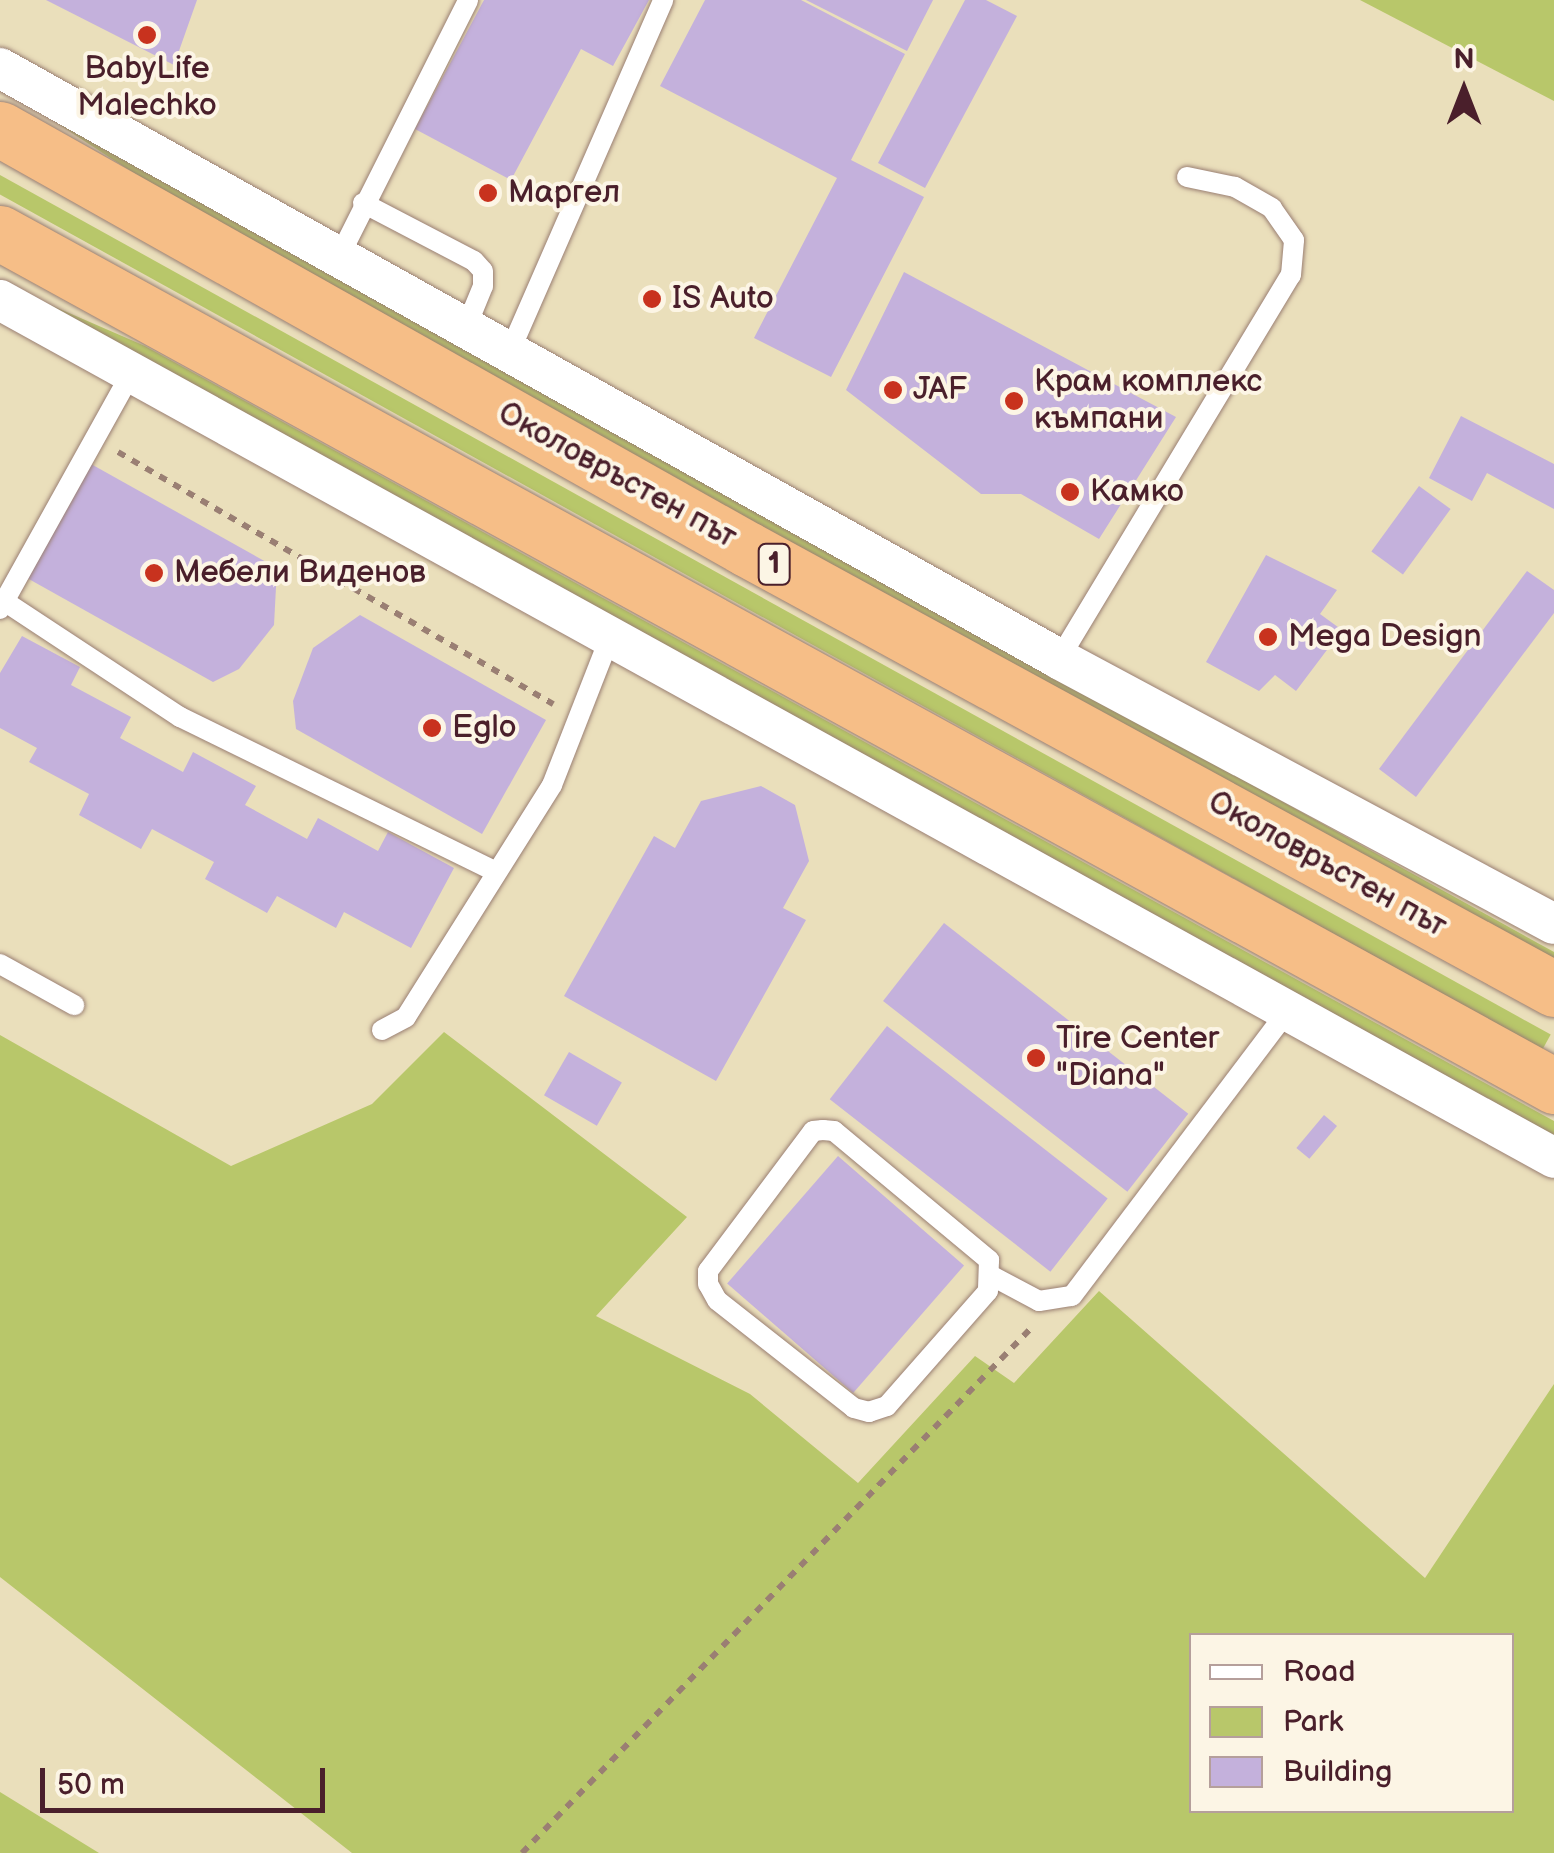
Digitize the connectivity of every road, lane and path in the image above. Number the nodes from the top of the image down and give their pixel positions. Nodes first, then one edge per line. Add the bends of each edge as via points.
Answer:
1 (468, 0) edge
2 (663, 0) edge
3 (0, 68) edge
4 (0, 129) edge
5 (1188, 177) dead end
6 (363, 202) junction
7 (0, 233) edge
8 (340, 255) junction
9 (0, 300) edge
10 (466, 324) junction
11 (510, 350) junction
12 (132, 372) junction
13 (95, 439) junction
14 (2, 605) edge
15 (610, 637) junction
16 (1059, 659) junction
17 (580, 720) junction
18 (496, 872) junction
19 (1554, 924) edge
20 (0, 964) edge
21 (1554, 989) edge
22 (74, 1005) dead end
23 (1287, 1012) junction
24 (382, 1030) dead end
25 (1554, 1086) edge
26 (1554, 1158) edge
27 (992, 1276) junction
28 (1058, 1302) junction
29 (522, 1853) edge

1 - 6 lane
2 - 11 lane
3 - 8 street, Околовръстен път
4 - 21 highway, Околовръстен път / 1 via 764,559
5 - 16 lane via 1235,188 1272,208 1294,240 1290,275
6 - 8 lane
6 - 10 lane via 474,261 483,286
7 - 25 highway
8 - 10 street, Околовръстен път
9 - 12 street
10 - 11 street, Околовръстен път
11 - 16 street, Околовръстен път
12 - 13 lane
12 - 15 street
13 - 14 lane
13 - 17 path
14 - 18 lane via 180,717
15 - 17 lane
15 - 23 street
16 - 19 street, Околовръстен път
17 - 18 lane via 552,785
18 - 24 lane via 406,1017
20 - 22 lane
23 - 26 street
23 - 28 lane via 1072,1296
27 - 27 lane via 990,1260 834,1132 823,1130 814,1132 708,1270 708,1284 717,1300 854,1408 869,1412 887,1406 988,1291
27 - 28 lane via 1040,1301
28 - 29 path

